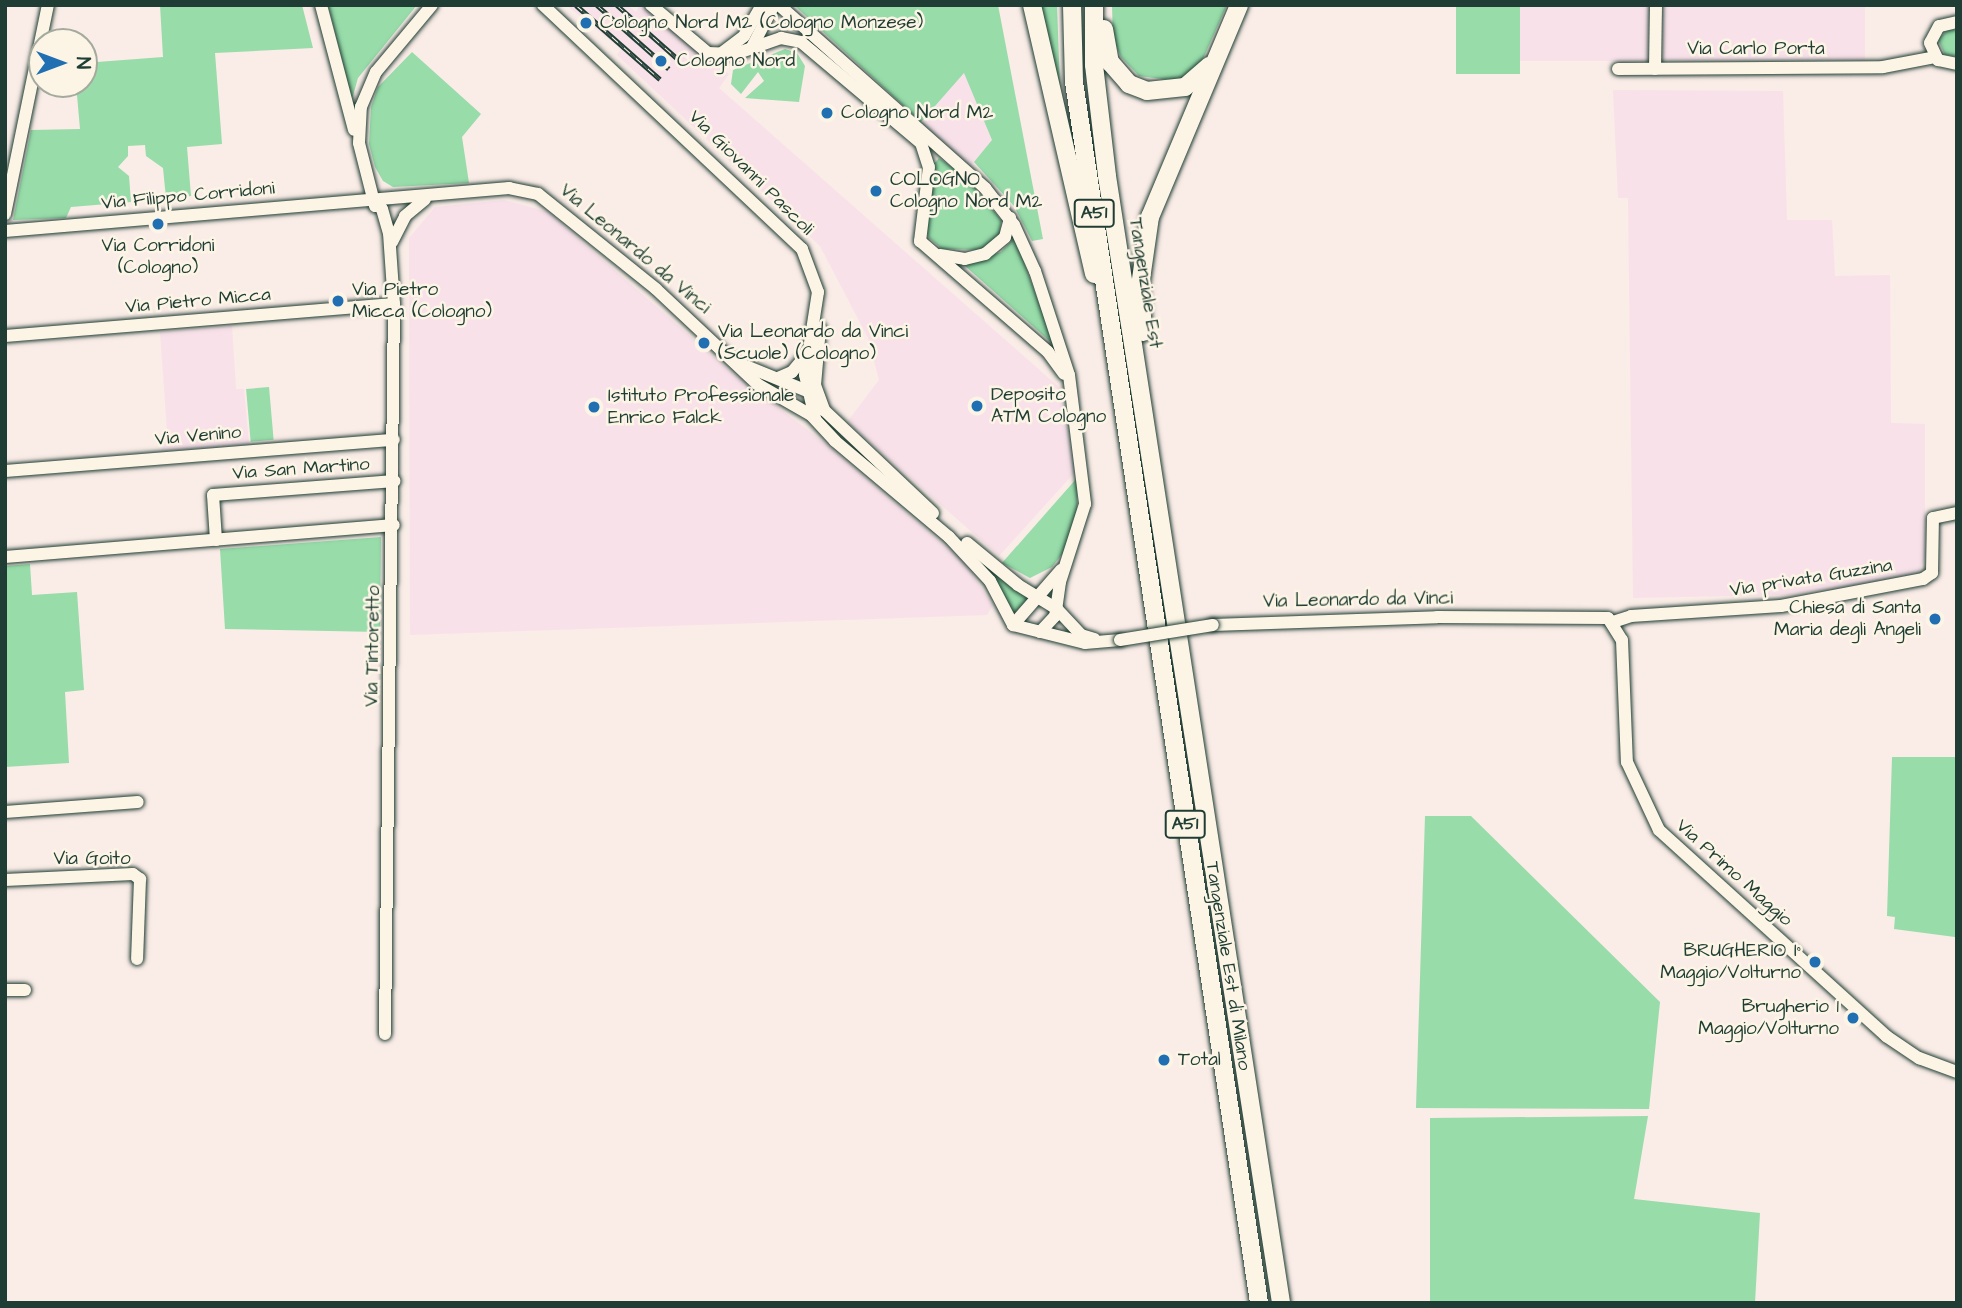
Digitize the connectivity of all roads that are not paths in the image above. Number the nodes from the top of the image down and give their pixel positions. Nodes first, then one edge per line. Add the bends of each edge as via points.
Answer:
1 (48, 5) edge
2 (321, 5) edge
3 (432, 5) edge
4 (543, 5) edge
5 (762, 5) edge
6 (774, 5) edge
7 (779, 5) edge
8 (1032, 5) edge
9 (1072, 5) edge
10 (1094, 5) edge
11 (1105, 5) edge
12 (1239, 5) edge
13 (1656, 5) edge
14 (655, 7) edge
15 (1957, 22) edge
16 (1931, 39) junction
17 (752, 48) junction
18 (719, 55) junction
19 (1936, 57) junction
20 (1217, 58) junction
21 (1957, 64) edge
22 (1894, 66) junction
23 (1618, 69) dead end
24 (1656, 69) junction
25 (12, 144) edge
26 (361, 156) junction
27 (429, 197) junction
28 (373, 199) junction
29 (5, 214) edge
30 (1010, 218) junction
31 (5, 231) edge
32 (922, 244) junction
33 (389, 254) junction
34 (816, 279) junction
35 (394, 304) junction
36 (5, 336) edge
37 (1114, 345) junction
38 (809, 351) junction
39 (735, 361) junction
40 (778, 378) junction
41 (1071, 390) junction
42 (810, 394) junction
43 (787, 403) junction
44 (816, 419) junction
45 (394, 440) junction
46 (5, 471) edge
47 (394, 481) junction
48 (1957, 513) edge
49 (394, 525) junction
50 (216, 540) junction
51 (5, 557) edge
52 (1066, 565) junction
53 (1168, 566) junction
54 (1018, 585) junction
55 (1037, 598) junction
56 (1057, 609) junction
57 (1613, 622) junction
58 (1013, 625) junction
59 (1040, 632) junction
60 (1104, 642) junction
61 (138, 802) dead end
62 (5, 812) edge
63 (5, 880) edge
64 (137, 960) dead end
65 (5, 990) edge
66 (25, 990) dead end
67 (385, 1034) dead end
68 (1957, 1072) edge
69 (1272, 1245) junction
70 (1259, 1303) edge
71 (1281, 1303) edge
72 (1288, 1303) edge

1 - 25 street via 38,74
2 - 26 street, Via Tintoretto
3 - 26 street, Via Tintoretto via 368,87 359,114
4 - 34 street, Via Giovanni Pascoli via 791,235
5 - 18 street via 744,36
6 - 17 street
7 - 30 street via 945,150
8 - 37 highway via 1080,226
9 - 37 highway, Tangenziale Est / A51 via 1074,82
10 - 53 highway, Tangenziale Est / A51 via 1094,65 1107,176
11 - 20 highway via 1106,50 1129,84 1163,92 1185,87
12 - 20 highway
13 - 24 street
14 - 18 street via 699,48
15 - 16 street via 1942,24
16 - 19 street
16 - 22 street via 1917,54
17 - 18 street
17 - 32 street via 783,37 804,43 923,146 929,167 918,229
19 - 21 street
19 - 22 street, Via Carlo Porta
20 - 53 highway via 1162,184 1143,251 1141,318
22 - 24 street, Via Carlo Porta
23 - 24 street, Via Carlo Porta
25 - 29 street
26 - 28 street, Via Tintoretto
27 - 28 street, Via Leonardo da Vinci
27 - 33 street via 405,216
27 - 39 street, Via Leonardo da Vinci via 509,188 547,198
28 - 31 street, Via Filippo Corridoni
28 - 33 street, Via Tintoretto
30 - 32 street via 1002,242 976,258 947,258
30 - 41 street via 1041,289
32 - 41 street via 1048,352
33 - 35 street, Via Tintoretto
34 - 38 street, Via Giovanni Pascoli via 818,305
34 - 42 street via 821,304
35 - 36 street, Via Pietro Micca
35 - 45 street, Via Tintoretto
37 - 70 highway, Tangenziale Est di Milano / A51
38 - 40 street via 795,370
38 - 42 street, Via Giovanni Pascoli
39 - 40 street, Via Leonardo da Vinci
39 - 43 street, Via Leonardo da Vinci via 757,384
40 - 42 street, Via Leonardo da Vinci
41 - 52 street via 1085,505
42 - 43 street
42 - 44 street, Via Giovanni Pascoli
42 - 54 street via 835,424
43 - 44 street, Via Leonardo da Vinci
44 - 58 street, Via Leonardo da Vinci via 835,442 978,565
45 - 46 street, Via Venino
45 - 47 street, Via Tintoretto
47 - 49 street, Via Tintoretto
47 - 50 street, Via San Martino via 213,495
48 - 57 street, Via privata Guzzina via 1933,518 1932,573 1923,579 1781,606 1631,616
49 - 50 street
49 - 67 street, Via Tintoretto
50 - 51 street
52 - 54 street via 1036,584
52 - 55 street
52 - 56 street
53 - 69 highway, Tangenziale Est di Milano / A51
54 - 55 street
55 - 56 street
55 - 58 street
56 - 59 street via 1050,625
56 - 60 street via 1081,635
57 - 60 street, Via Leonardo da Vinci, bridge via 1589,615 1213,625
57 - 68 street, Via Primo Maggio via 1622,645 1627,762 1659,830 1886,1036 1919,1058
58 - 59 street, Via Leonardo da Vinci
59 - 60 street, Via Leonardo da Vinci
61 - 62 street
63 - 64 street, Via Goito via 133,874 139,878
65 - 66 street
69 - 71 highway, Tangenziale Est di Milano / A51
69 - 72 highway

